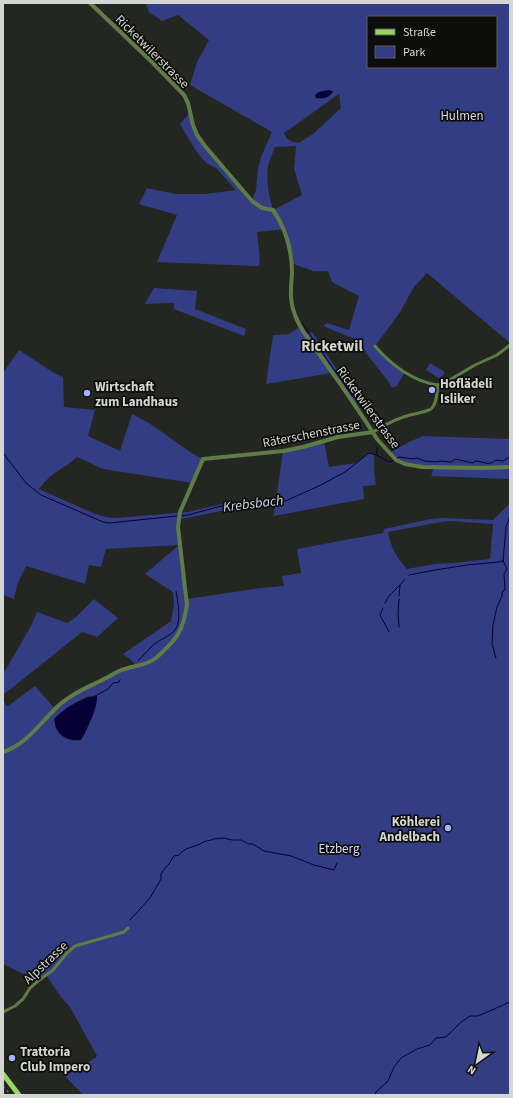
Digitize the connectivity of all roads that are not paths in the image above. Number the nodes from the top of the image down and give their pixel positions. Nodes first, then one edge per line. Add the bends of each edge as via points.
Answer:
1 (90, 3) edge
2 (510, 345) edge
3 (375, 346) dead end
4 (438, 385) junction
5 (373, 432) junction
6 (510, 467) edge
7 (3, 752) edge
8 (128, 928) dead end
9 (3, 1012) edge
10 (3, 1074) edge
11 (20, 1095) edge

1 - 5 street, Ricketwilerstrasse via 184,95 195,130 205,146 252,201 262,208 273,210 279,219 288,244 292,272 290,301 295,317
2 - 4 street via 497,355
3 - 4 street via 405,372 423,382
4 - 5 street via 436,400 430,410 400,418
5 - 6 street, Ricketwilerstrasse via 389,453 405,464 422,467
5 - 7 street, Räterschenstrasse via 338,437 303,448 203,459 179,519 187,605 180,632 151,662 124,669 72,696 21,743
8 - 9 street, Alpstrasse via 124,932 75,946 53,970 30,988 23,999
10 - 11 main road

